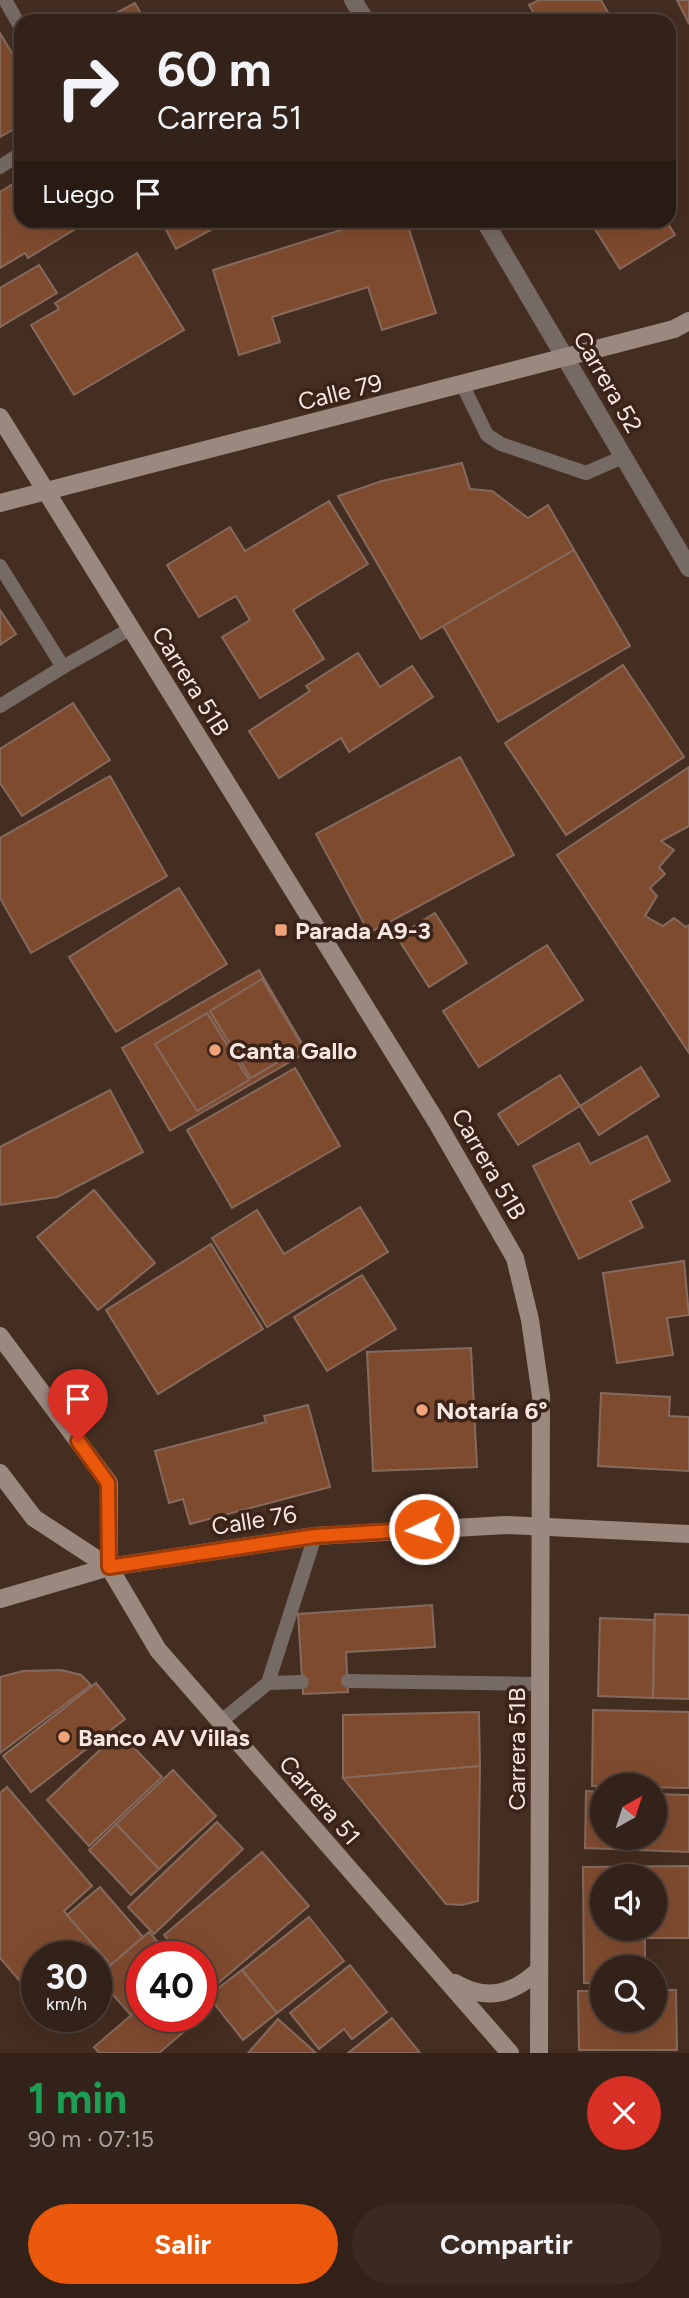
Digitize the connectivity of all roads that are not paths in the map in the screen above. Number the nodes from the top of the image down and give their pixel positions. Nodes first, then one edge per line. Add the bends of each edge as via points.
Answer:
1 (5, 0) edge
2 (14, 16) edge
3 (489, 228) edge
4 (689, 321) edge
5 (565, 359) junction
6 (463, 386) junction
7 (0, 417) edge
8 (623, 457) junction
9 (45, 492) junction
10 (0, 503) edge
11 (0, 566) edge
12 (689, 568) edge
13 (130, 629) junction
14 (63, 667) junction
15 (0, 705) edge
16 (0, 1336) edge
17 (0, 1473) edge
18 (542, 1526) junction
19 (689, 1534) edge
20 (315, 1536) junction
21 (109, 1567) junction
22 (0, 1599) edge
23 (348, 1681) dead end
24 (302, 1682) dead end
25 (268, 1683) junction
26 (541, 1684) junction
27 (219, 1723) junction
28 (540, 1969) junction
29 (443, 1976) junction
30 (510, 2053) edge
31 (539, 2053) edge

1 - 2 lane
3 - 5 street, Carrera 52
4 - 5 main road, Calle 79
5 - 6 main road, Calle 79
5 - 8 street, Carrera 52
6 - 8 lane via 487,435 501,444 586,472
6 - 9 main road, Calle 79
7 - 9 main road, Carrera 51B
8 - 12 street, Carrera 52
9 - 10 main road, Calle 79
9 - 13 main road, Carrera 51B
11 - 14 lane
13 - 14 lane
13 - 18 main road, Carrera 51B via 436,1121 515,1258 541,1396
14 - 15 lane
16 - 21 main road, Carrera 51 via 108,1483
17 - 21 main road, Carrera 51 via 34,1518
18 - 19 main road, Calle 76
18 - 20 main road, Calle 76
18 - 26 main road, Carrera 51B
20 - 21 main road, Calle 76
20 - 25 lane
21 - 22 main road, Calle 76
21 - 27 main road, Carrera 51 via 158,1650
23 - 26 lane
24 - 25 lane
25 - 27 lane
26 - 28 main road, Carrera 51B
27 - 29 main road, Carrera 51
28 - 29 main road via 522,1986 498,1995 472,1993
28 - 31 main road, Carrera 51B
29 - 30 main road, Carrera 51

